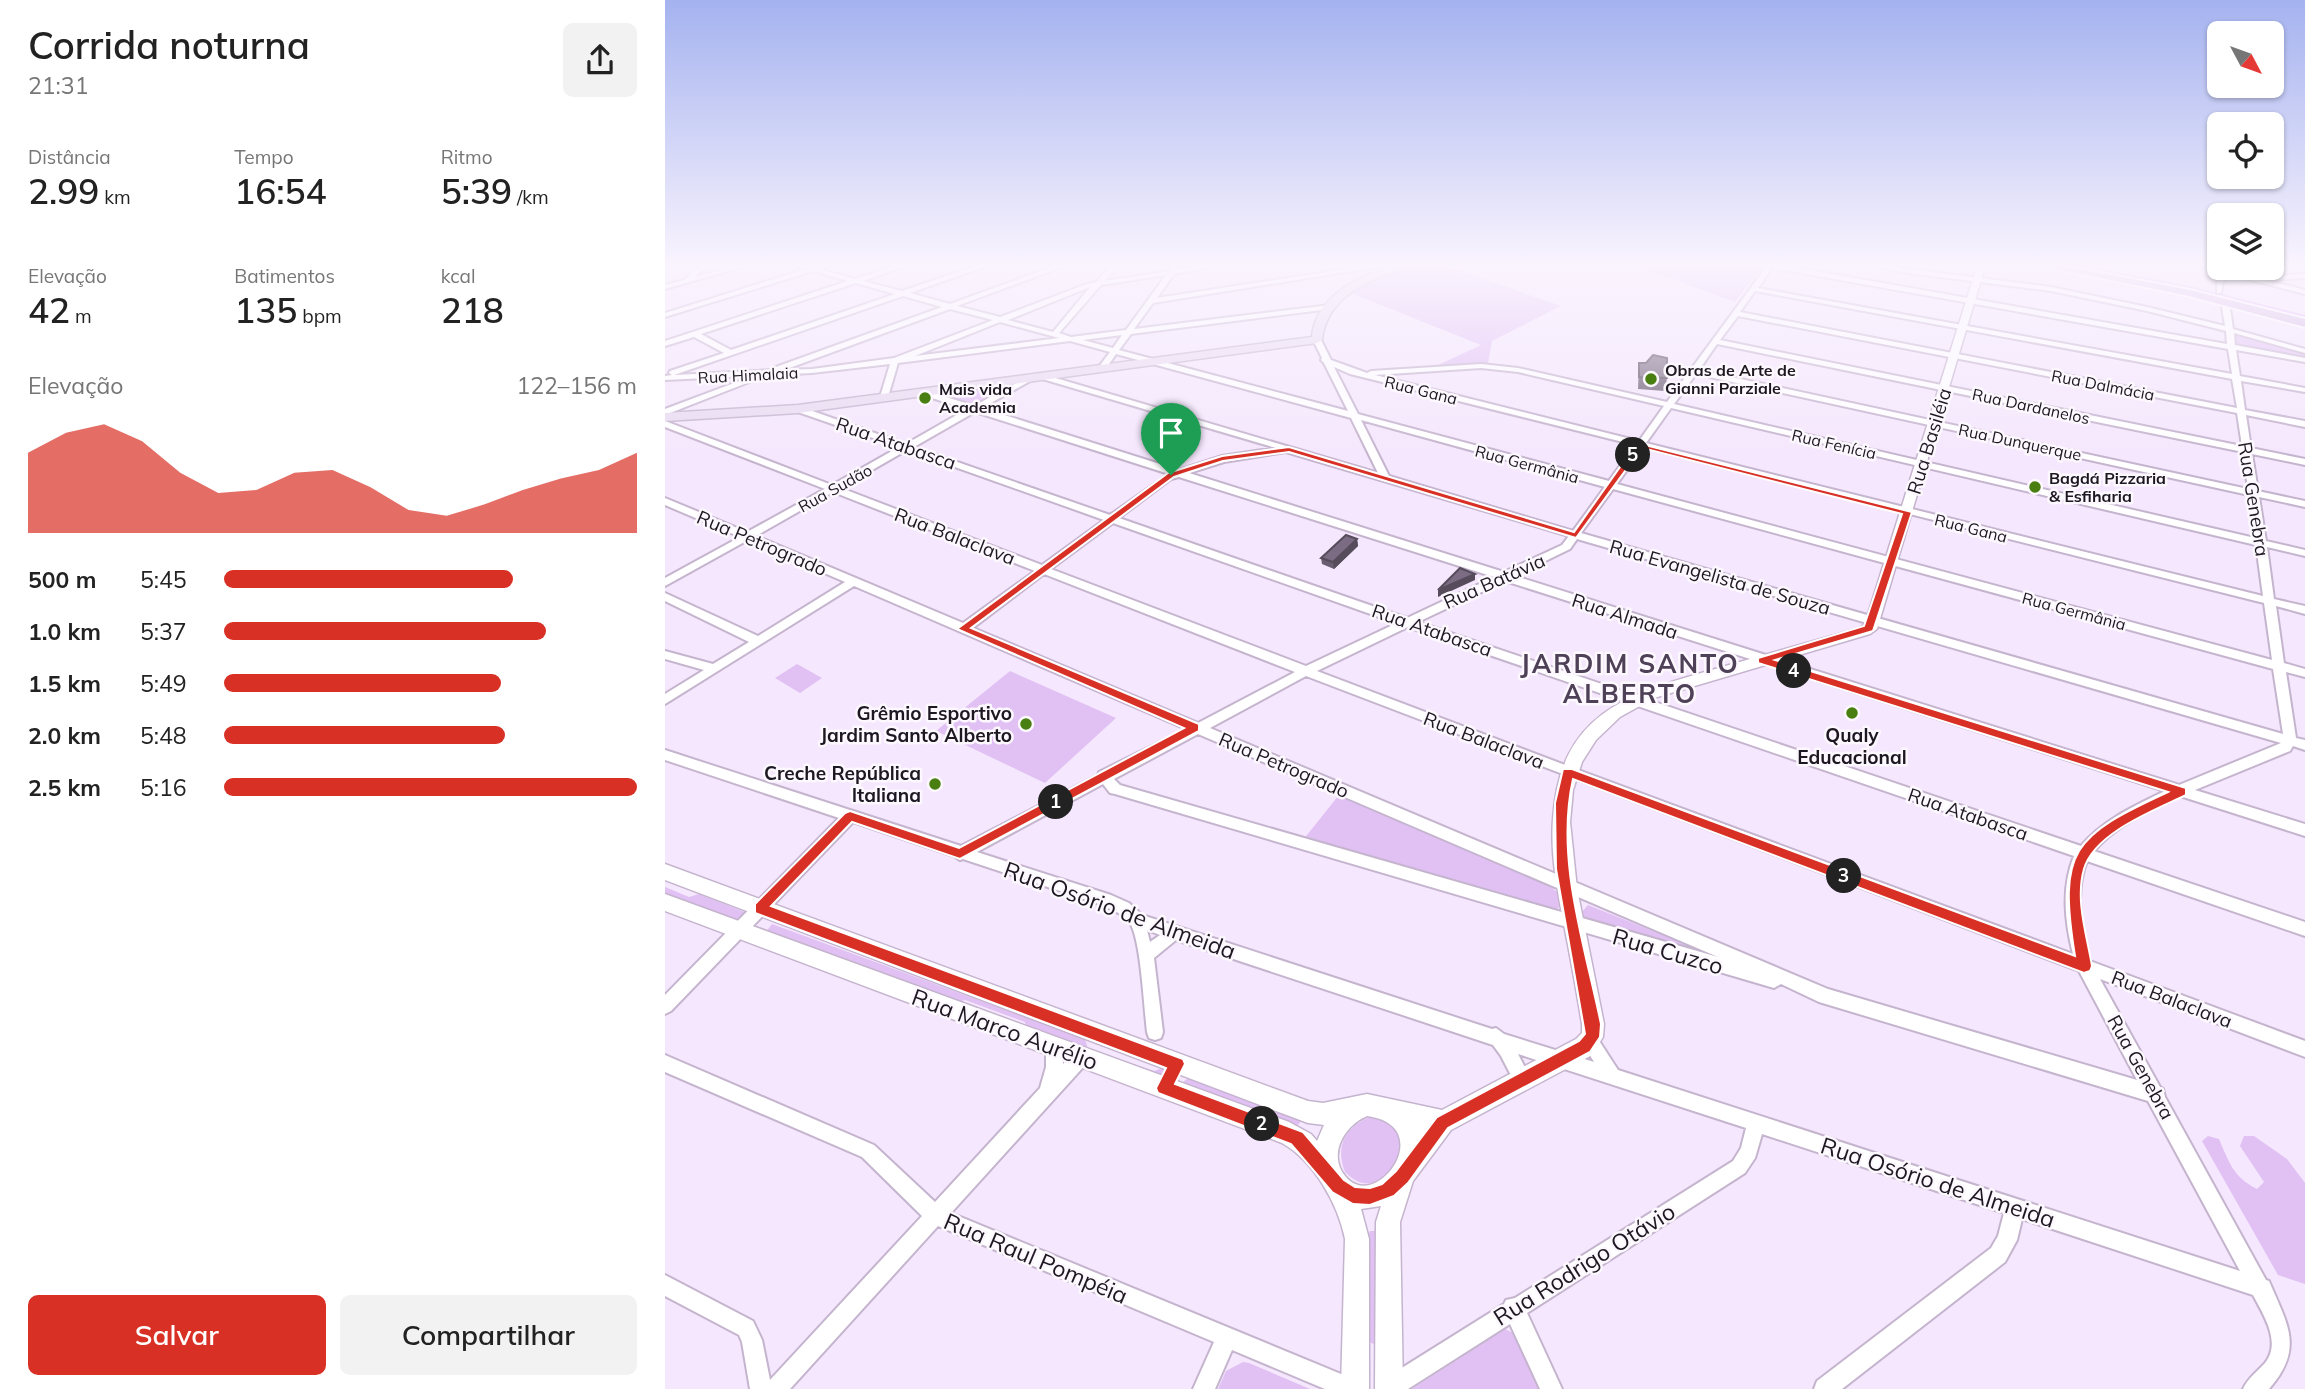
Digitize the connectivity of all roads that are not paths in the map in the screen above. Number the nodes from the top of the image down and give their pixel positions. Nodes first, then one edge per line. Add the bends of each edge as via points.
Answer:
1 (1963, 327) edge
2 (714, 328) edge
3 (802, 328) edge
4 (891, 328) edge
5 (980, 328) edge
6 (1028, 328) edge
7 (1060, 328) edge
8 (1132, 328) edge
9 (1163, 328) edge
10 (1321, 328) edge
11 (1725, 328) edge
12 (1811, 328) edge
13 (1967, 328) edge
14 (2123, 328) edge
15 (2223, 328) edge
16 (2228, 329) junction
17 (1129, 332) junction
18 (695, 334) junction
19 (1054, 335) junction
20 (1317, 338) junction
21 (1069, 339) junction
22 (1716, 341) junction
23 (665, 344) edge
24 (2231, 347) junction
25 (1114, 351) junction
26 (2305, 351) edge
27 (730, 353) junction
28 (1954, 356) junction
29 (1325, 360) junction
30 (2305, 360) edge
31 (895, 361) junction
32 (1153, 362) junction
33 (1103, 368) junction
34 (1694, 371) junction
35 (1332, 373) junction
36 (1356, 373) junction
37 (764, 375) junction
38 (665, 377) edge
39 (1059, 377) junction
40 (2235, 377) junction
41 (1001, 387) junction
42 (958, 388) junction
43 (1945, 388) junction
44 (2305, 390) edge
45 (922, 393) junction
46 (884, 397) junction
47 (945, 400) junction
48 (1668, 405) junction
49 (798, 409) junction
50 (974, 410) junction
51 (665, 411) edge
52 (2240, 411) junction
53 (665, 417) edge
54 (1354, 417) junction
55 (1934, 423) junction
56 (665, 424) edge
57 (2305, 424) edge
58 (1640, 445) junction
59 (908, 447) junction
60 (1289, 450) junction
61 (2246, 450) junction
62 (2305, 462) edge
63 (1922, 464) junction
64 (1175, 473) junction
65 (1386, 479) junction
66 (1611, 487) junction
67 (832, 489) junction
68 (2252, 492) junction
69 (665, 500) edge
70 (2305, 504) edge
71 (1907, 512) junction
72 (1111, 519) junction
73 (1576, 535) junction
74 (749, 536) junction
75 (2260, 543) junction
76 (2305, 553) edge
77 (1892, 563) junction
78 (1042, 570) junction
79 (1503, 578) junction
80 (853, 582) junction
81 (665, 583) edge
82 (665, 597) edge
83 (2269, 601) junction
84 (2305, 610) edge
85 (1874, 621) junction
86 (1407, 622) junction
87 (963, 629) junction
88 (758, 641) junction
89 (665, 655) edge
90 (1762, 660) junction
91 (2279, 666) junction
92 (714, 669) junction
93 (1306, 671) junction
94 (2305, 673) edge
95 (665, 700) edge
96 (1633, 700) junction
97 (1195, 727) junction
98 (2290, 741) junction
99 (2305, 745) edge
100 (665, 755) edge
101 (1568, 772) junction
102 (1104, 776) junction
103 (2182, 792) junction
104 (850, 816) junction
105 (2305, 830) edge
106 (2083, 853) junction
107 (960, 854) junction
108 (665, 872) edge
109 (1564, 884) junction
110 (665, 902) edge
111 (760, 908) junction
112 (1137, 920) junction
113 (1574, 924) junction
114 (2305, 929) edge
115 (739, 930) junction
116 (1174, 933) junction
117 (1146, 955) junction
118 (2084, 966) junction
119 (1826, 996) junction
120 (665, 1006) edge
121 (1155, 1032) dead end
122 (1496, 1036) junction
123 (1590, 1042) junction
124 (1054, 1047) junction
125 (2305, 1049) edge
126 (1081, 1057) junction
127 (1559, 1059) junction
128 (665, 1063) edge
129 (1177, 1064) junction
130 (1613, 1076) junction
131 (1521, 1079) junction
132 (1164, 1088) junction
133 (1048, 1091) junction
134 (2157, 1095) junction
135 (1358, 1107) junction
136 (1392, 1110) junction
137 (1443, 1122) junction
138 (1756, 1122) junction
139 (1405, 1173) junction
140 (1334, 1181) junction
141 (2015, 1207) junction
142 (936, 1216) junction
143 (665, 1285) edge
144 (2262, 1288) junction
145 (1513, 1307) junction
146 (1226, 1339) junction
147 (761, 1389) edge
148 (776, 1389) edge
149 (1204, 1389) edge
150 (1352, 1389) edge
151 (1389, 1389) edge
152 (1551, 1389) edge
153 (1825, 1389) edge
154 (2254, 1389) edge

1 - 28 street, Rua Basiléia
2 - 18 street
3 - 27 street
4 - 37 street
5 - 31 street
6 - 19 street, Rua Germânia
7 - 19 street
8 - 17 street
9 - 17 street, Rua Himalaia
10 - 20 main road
11 - 22 street, Rua Batávia
12 - 28 street, Rua Dalmácia
13 - 40 street
14 - 24 street
15 - 16 street
16 - 24 street, Rua Genebra
16 - 26 street
17 - 21 street, Rua Himalaia
17 - 25 street
18 - 23 street
18 - 27 street
19 - 21 street, Rua Germânia
20 - 29 street
20 - 32 main road
21 - 25 street, Rua Germânia
21 - 31 street, Rua Himalaia
22 - 34 street, Rua Batávia
22 - 43 street, Rua Dardanelos
24 - 30 street
24 - 40 street, Rua Genebra
25 - 32 street, Rua Germânia
25 - 33 street
27 - 38 street
28 - 43 street, Rua Basiléia
28 - 52 street, Rua Dalmácia
29 - 35 street
29 - 36 street, Rua Gana
31 - 37 street, Rua Himalaia
31 - 46 street
32 - 33 main road
32 - 54 street, Rua Germânia
33 - 39 main road
34 - 48 street, Rua Batávia
34 - 55 street, Rua Dunquerque
35 - 36 street, Rua Gana
35 - 54 street
36 - 48 street, Rua Fenícia via 1499,367
36 - 58 street, Rua Gana
37 - 38 street, Rua Himalaia
37 - 51 street
39 - 41 main road via 1035,377
39 - 60 street, Rua Evangelista de Souza
40 - 44 street
40 - 52 street, Rua Genebra
41 - 42 main road
41 - 50 street, Rua Sudão
42 - 45 main road
42 - 47 street
43 - 55 street, Rua Basiléia
43 - 61 street, Rua Dardanelos
45 - 46 main road
45 - 47 street, Rua Almada
46 - 49 main road
47 - 50 street, Rua Almada
48 - 58 street, Rua Batávia
48 - 63 street, Rua Fenícia
49 - 53 main road
49 - 59 street, Rua Atabasca
50 - 59 street, Rua Sudão
50 - 64 street, Rua Almada
52 - 57 street, Rua Dalmácia
52 - 61 street, Rua Genebra
54 - 65 street
54 - 66 street, Rua Germânia
55 - 63 street, Rua Basiléia
55 - 68 street, Rua Dunquerque
56 - 67 street, Rua Balaclava
58 - 66 street, Rua Batávia
58 - 71 street, Rua Gana
59 - 67 street, Rua Sudão
59 - 72 street, Rua Atabasca
60 - 64 street via 1222,459
60 - 65 street, Rua Evangelista de Souza
61 - 62 street, Rua Dardanelos
61 - 68 street, Rua Genebra
63 - 71 street, Rua Basiléia
63 - 75 street, Rua Fenícia
64 - 72 street
64 - 79 street, Rua Almada
65 - 73 street, Rua Evangelista de Souza
66 - 73 street, Rua Batávia
66 - 77 street, Rua Germânia
67 - 74 street, Rua Sudão
67 - 78 street, Rua Balaclava
68 - 70 street, Rua Dunquerque
68 - 75 street, Rua Genebra
69 - 74 street, Rua Petrogrado
71 - 77 street, Rua Basiléia
71 - 83 street, Rua Gana
72 - 78 street
72 - 86 street, Rua Atabasca
73 - 79 street, Rua Batávia via 1561,550
73 - 85 street, Rua Evangelista de Souza
74 - 80 street, Rua Petrogrado
74 - 81 street, Rua Sudão
75 - 76 street, Rua Fenícia
75 - 83 street, Rua Genebra
77 - 85 street, Rua Basiléia
77 - 91 street, Rua Germânia
78 - 87 street
78 - 93 street, Rua Balaclava
79 - 86 street, Rua Batávia
79 - 90 street, Rua Almada
80 - 87 street, Rua Petrogrado
80 - 88 street
82 - 88 street
83 - 84 street, Rua Gana
83 - 91 street, Rua Genebra
85 - 90 street via 1864,631
85 - 98 street, Rua Evangelista de Souza
86 - 93 street, Rua Batávia
86 - 96 street, Rua Atabasca
87 - 97 street, Rua Petrogrado
88 - 92 street
89 - 92 street
90 - 96 street
90 - 103 street, Rua Almada
91 - 94 street, Rua Germânia
91 - 98 street, Rua Genebra
92 - 95 street
93 - 97 street, Rua Batávia
93 - 101 street, Rua Balaclava
96 - 101 street via 1597,730
96 - 106 street, Rua Atabasca
97 - 102 street, Rua Batávia
97 - 109 street, Rua Petrogrado
98 - 99 street, Rua Evangelista de Souza
98 - 103 street via 2284,748
100 - 104 street, Rua Osório de Almeida
101 - 109 street via 1561,803
101 - 118 street, Rua Balaclava
102 - 107 street, Rua Batávia
102 - 113 street, Rua Cuzco via 1115,789
103 - 105 street, Rua Almada
103 - 106 street via 2121,820
104 - 107 street, Rua Osório de Almeida
104 - 111 street
106 - 114 street, Rua Atabasca
106 - 118 street, Rua Genebra via 2076,871 2074,906
107 - 112 street, Rua Osório de Almeida via 1116,904
108 - 111 street, Rua Marco Aurélio
109 - 113 street
109 - 119 street, Rua Petrogrado
110 - 115 street, Rua Marco Aurélio
111 - 115 street
111 - 129 street, Rua Marco Aurélio
112 - 116 street, Rua Osório de Almeida
112 - 117 street
113 - 119 street, Rua Cuzco
113 - 123 street via 1593,1024
115 - 120 street
115 - 124 street, Rua Marco Aurélio
116 - 117 street
116 - 122 street, Rua Osório de Almeida
117 - 121 street
118 - 125 street, Rua Balaclava
118 - 134 street, Rua Genebra
119 - 134 street, Rua Cuzco
122 - 127 street, Rua Osório de Almeida
122 - 131 street
123 - 127 street
123 - 130 street
124 - 126 street, Rua Marco Aurélio
124 - 133 street via 1055,1067
126 - 132 street, Rua Marco Aurélio
126 - 133 street
127 - 130 street, Rua Osório de Almeida
127 - 131 street
128 - 142 street, Rua Raul Pompéia via 868,1151
129 - 132 street
129 - 135 street, Rua Marco Aurélio via 1308,1112
130 - 138 street, Rua Osório de Almeida
131 - 137 street
132 - 140 street, Rua Marco Aurélio via 1289,1134 1303,1142
133 - 142 street
134 - 144 street, Rua Genebra
135 - 136 street via 1379,1105
135 - 140 street via 1342,1117 1329,1135 1325,1157
136 - 137 street
136 - 139 street via 1409,1130 1412,1149
137 - 139 street
138 - 141 street, Rua Osório de Almeida
138 - 145 street, Rua Rodrigo Otávio via 1749,1152 1739,1167
139 - 140 street via 1387,1190 1370,1197 1353,1195
139 - 151 street via 1388,1222
140 - 150 street via 1353,1218 1357,1239
141 - 144 street, Rua Osório de Almeida
141 - 153 street via 1998,1255
142 - 146 street, Rua Raul Pompéia
142 - 148 street
143 - 147 street via 746,1328 753,1340
144 - 154 street, Rua Genebra via 2281,1332 2282,1358
145 - 151 street, Rua Rodrigo Otávio
145 - 152 street
146 - 149 street
146 - 150 street, Rua Raul Pompéia

